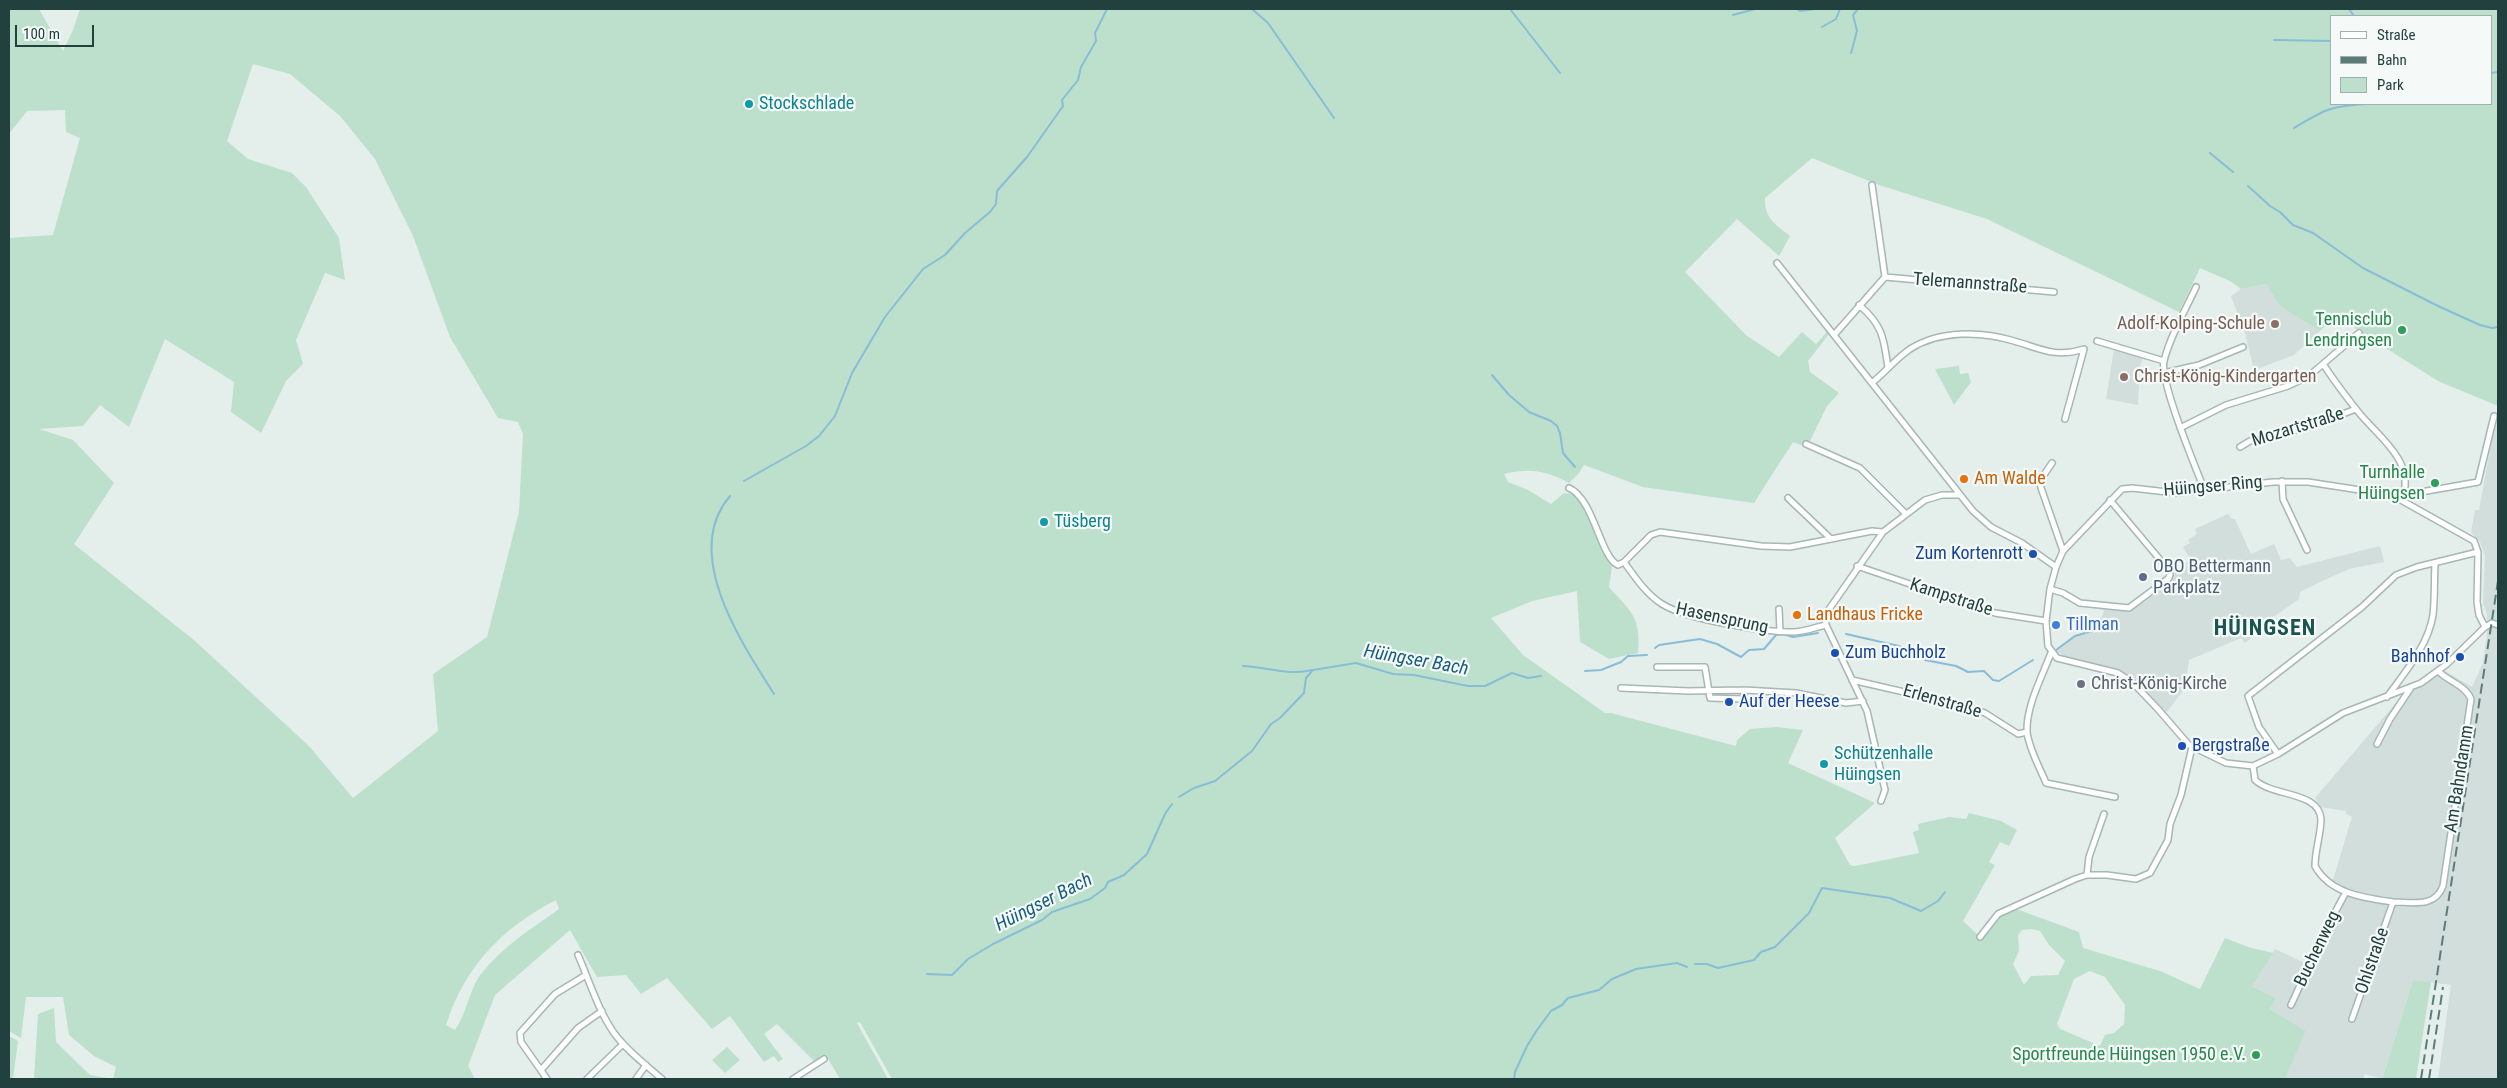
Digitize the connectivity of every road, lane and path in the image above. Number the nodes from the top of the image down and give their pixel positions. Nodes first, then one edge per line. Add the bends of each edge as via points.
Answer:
1 (1872, 185) dead end
2 (1777, 263) dead end
3 (1885, 277) junction
4 (2196, 287) dead end
5 (2054, 292) dead end
6 (1859, 305) junction
7 (2359, 333) dead end
8 (1834, 334) junction
9 (2097, 341) dead end
10 (2243, 347) dead end
11 (2164, 361) junction
12 (2323, 364) junction
13 (1888, 368) junction
14 (2164, 373) junction
15 (1873, 382) junction
16 (2356, 409) junction
17 (2494, 416) dead end
18 (2065, 419) dead end
19 (2180, 428) junction
20 (1806, 444) dead end
21 (2240, 447) dead end
22 (2052, 463) dead end
23 (2282, 482) junction
24 (1569, 488) dead end
25 (2204, 489) junction
26 (1959, 495) junction
27 (2403, 497) junction
28 (1788, 498) dead end
29 (2110, 500) junction
30 (1905, 513) junction
31 (1883, 532) junction
32 (1831, 539) junction
33 (2307, 550) dead end
34 (2063, 551) junction
35 (2478, 552) junction
36 (1624, 562) junction
37 (2435, 564) junction
38 (1857, 566) junction
39 (2056, 567) junction
40 (2050, 589) junction
41 (1779, 609) dead end
42 (2046, 621) junction
43 (1826, 625) junction
44 (2498, 625) edge
45 (2485, 627) junction
46 (1780, 631) junction
47 (2051, 653) junction
48 (1657, 667) dead end
49 (2438, 671) junction
50 (1852, 680) junction
51 (1621, 688) dead end
52 (2410, 688) junction
53 (1708, 690) junction
54 (1744, 690) junction
55 (2387, 697) junction
56 (1862, 701) junction
57 (2028, 732) junction
58 (2378, 744) dead end
59 (2192, 747) junction
60 (2278, 754) junction
61 (2253, 766) junction
62 (2115, 797) dead end
63 (1881, 801) dead end
64 (2104, 814) dead end
65 (2087, 875) junction
66 (2346, 892) junction
67 (2434, 900) joint
68 (2393, 902) junction
69 (1980, 937) dead end
70 (578, 955) dead end
71 (586, 975) junction
72 (2291, 1005) dead end
73 (602, 1011) junction
74 (2352, 1020) dead end
75 (623, 1044) junction
76 (824, 1059) dead end
77 (646, 1065) junction
78 (541, 1070) junction
79 (547, 1079) edge
80 (586, 1079) edge
81 (636, 1079) edge
82 (662, 1079) edge
83 (793, 1079) edge

1 - 3 street
2 - 8 street
3 - 5 street, Telemannstraße
3 - 6 street
4 - 11 street
6 - 8 street
6 - 13 street via 1881,331
7 - 12 street
8 - 15 street
9 - 11 street
10 - 14 street via 2199,365
11 - 14 street
12 - 16 street, Mozartstraße
12 - 19 street via 2309,376 2288,386 2226,405
13 - 15 street
13 - 18 street via 1924,342 1953,335 1995,336 2054,354 2084,349
14 - 19 street
15 - 26 street
16 - 21 street, Mozartstraße via 2308,427 2250,441
16 - 27 street, Mozartstraße via 2391,445 2400,461 2404,474
17 - 27 street via 2478,482
19 - 25 street
20 - 30 street via 1860,468
22 - 34 street via 2039,482
23 - 25 street, Hüingser Ring
23 - 27 street, Hüingser Ring via 2358,488
23 - 33 street via 2284,499
24 - 36 street via 1576,491 1597,525 1609,557 1618,565
25 - 29 street, Hüingser Ring via 2162,493 2129,488 2122,489
26 - 30 street via 1933,496
26 - 39 street via 1991,527 2022,543
27 - 35 street, Hüingser Ring via 2474,541
28 - 32 street
29 - 34 street, Hüingser Ring
29 - 40 street via 2169,570 2169,578 2129,608 2080,603
30 - 31 street
31 - 32 street
31 - 38 street
32 - 36 street via 1790,547 1761,546 1660,532 1651,535
34 - 39 street, Hüingser Ring
35 - 37 street
35 - 45 street via 2476,602
36 - 46 street, Hasensprung via 1648,594 1680,613
37 - 55 street via 2433,615 2428,634
37 - 60 street via 2396,575 2362,607 2248,696 2259,727
38 - 42 street, Kampstraße via 1995,613
38 - 43 street via 1827,611
39 - 40 street, Hüingser Ring
40 - 42 street, Hüingser Ring
41 - 46 street, Hasensprung
42 - 47 street, Hüingser Ring
43 - 46 street, Hasensprung via 1795,632
43 - 50 street
44 - 45 street via 2492,623
45 - 49 street
47 - 57 street via 2028,720
47 - 59 street via 2057,658 2118,673 2132,682
48 - 53 street via 1705,667
49 - 52 street
49 - 67 street, Am Bahndamm via 2468,691 2472,702 2443,886
50 - 56 street
50 - 57 street, Erlenstraße via 1965,706 1985,713 2018,734
51 - 53 street
52 - 55 street
52 - 58 street
53 - 54 street
53 - 54 street via 1710,698 1743,699
54 - 56 street via 1796,693 1846,703
55 - 60 street via 2343,713
56 - 63 street via 1881,765 1885,790
57 - 62 street via 2046,783
59 - 61 street via 2226,763
59 - 65 street via 2166,848 2150,872 2136,880
60 - 61 street
61 - 66 street, Ohlstraße via 2254,780 2259,784 2310,800 2318,807 2321,817 2315,866 2323,876
64 - 65 street via 2089,857
65 - 69 street via 1998,914
66 - 68 street, Ohlstraße
66 - 72 street, Buchenweg
67 - 68 street, Ohlstraße
68 - 74 street, Ohlstraße
70 - 71 street
71 - 73 street
71 - 78 street via 556,994 531,1018 520,1036
73 - 75 street
73 - 78 street via 578,1028
75 - 77 street
75 - 80 street
76 - 83 street
77 - 81 street
77 - 82 street
78 - 79 street

